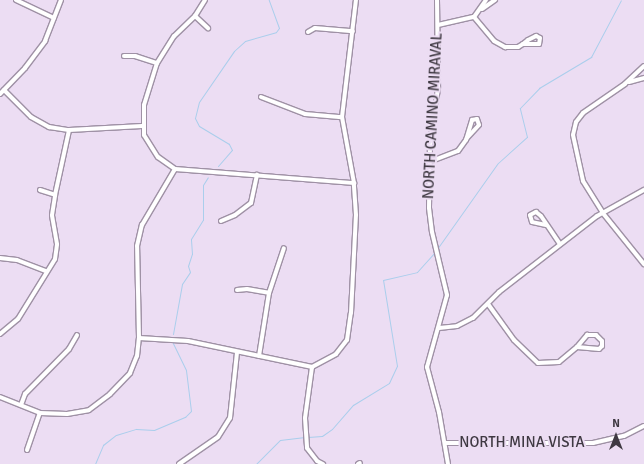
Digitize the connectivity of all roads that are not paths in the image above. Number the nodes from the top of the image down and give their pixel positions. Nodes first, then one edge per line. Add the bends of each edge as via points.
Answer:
1 (16, 0) edge
2 (61, 0) edge
3 (205, 0) edge
4 (356, 0) edge
5 (437, 0) edge
6 (486, 0) edge
7 (495, 0) edge
8 (481, 9) junction
9 (195, 16) junction
10 (474, 17) junction
11 (54, 18) junction
12 (438, 25) junction
13 (208, 28) dead end
14 (353, 31) junction
15 (308, 32) dead end
16 (523, 44) dead end
17 (124, 56) dead end
18 (157, 62) junction
19 (644, 66) edge
20 (644, 78) edge
21 (627, 83) junction
22 (4, 90) junction
23 (0, 94) edge
24 (261, 97) dead end
25 (342, 117) junction
26 (142, 126) junction
27 (69, 130) junction
28 (467, 138) dead end
29 (429, 162) junction
30 (175, 169) junction
31 (257, 175) junction
32 (354, 183) junction
33 (40, 190) dead end
34 (644, 190) edge
35 (55, 194) junction
36 (602, 212) junction
37 (221, 221) dead end
38 (546, 225) dead end
39 (560, 244) junction
40 (284, 248) dead end
41 (0, 258) edge
42 (644, 264) edge
43 (46, 272) junction
44 (237, 290) dead end
45 (269, 293) junction
46 (488, 304) junction
47 (439, 328) junction
48 (0, 334) edge
49 (76, 334) dead end
50 (139, 338) junction
51 (577, 347) junction
52 (237, 352) junction
53 (259, 356) junction
54 (312, 367) junction
55 (0, 397) edge
56 (21, 405) junction
57 (40, 412) junction
58 (644, 426) edge
59 (446, 443) junction
60 (27, 450) dead end
61 (179, 464) edge
62 (323, 464) edge
63 (448, 464) edge

1 - 11 street
2 - 11 street
3 - 9 street
4 - 14 street
5 - 12 street, NORTH CAMINO MIRAVAL
6 - 8 street
7 - 8 street via 493,4
8 - 10 street
9 - 13 street
9 - 18 street via 174,36
10 - 12 street
10 - 16 street via 494,41 505,47 518,48
11 - 22 street via 45,41
12 - 29 street, NORTH CAMINO MIRAVAL via 437,96
14 - 15 street via 316,28
14 - 25 street
17 - 18 street
18 - 26 street via 144,105
19 - 21 street
20 - 21 street
21 - 36 street via 583,113 575,126 574,143 580,174
22 - 23 street
22 - 27 street via 31,117 49,127
24 - 25 street via 305,114
25 - 32 street
26 - 27 street
26 - 30 street via 144,135 158,157
27 - 35 street
28 - 29 street via 456,152
29 - 47 street, NORTH CAMINO MIRAVAL via 430,225 447,291
30 - 31 street
30 - 50 street via 146,216 137,246
31 - 32 street
31 - 37 street via 251,203 235,215
32 - 54 street via 356,215 351,313 347,340 336,354
33 - 35 street
34 - 36 street
35 - 43 street via 52,215 57,244 55,259
36 - 39 street
36 - 42 street
38 - 39 street
39 - 46 street
40 - 45 street
41 - 43 street via 17,260
43 - 48 street via 18,319
44 - 45 street
45 - 53 street
46 - 47 street via 470,321
46 - 51 street via 514,340 538,363 559,362
47 - 59 street, NORTH CAMINO MIRAVAL via 430,350 427,372
49 - 56 street via 69,349 25,394
50 - 52 street via 181,340
50 - 57 street via 137,356 130,373 110,394 89,410 67,414
51 - 51 street via 599,349 602,341 596,335 588,335
52 - 53 street
52 - 61 street via 230,418 218,436
53 - 54 street
54 - 62 street via 305,418 307,448 317,462
55 - 56 street
56 - 57 street
57 - 60 street
58 - 59 street, NORTH MINA VISTA via 624,436 593,443
59 - 63 street, NORTH CAMINO MIRAVAL

